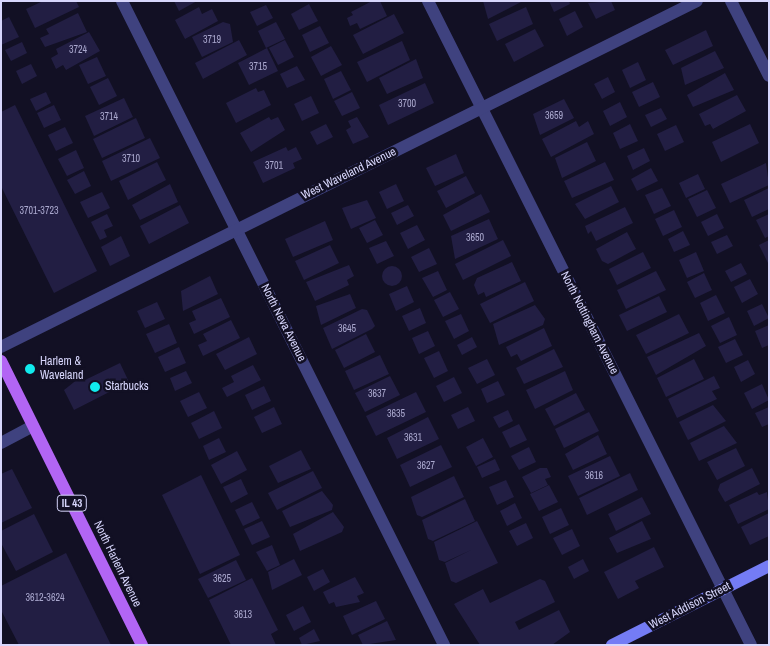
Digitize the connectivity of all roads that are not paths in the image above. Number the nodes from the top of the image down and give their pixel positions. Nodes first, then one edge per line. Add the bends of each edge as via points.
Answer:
1 (122, 1) edge
2 (428, 1) edge
3 (697, 1) edge
4 (731, 1) edge
5 (769, 76) edge
6 (481, 108) junction
7 (236, 230) junction
8 (1, 347) edge
9 (1, 361) edge
10 (33, 426) junction
11 (1, 443) edge
12 (769, 566) edge
13 (723, 589) junction
14 (142, 645) edge
15 (444, 645) edge
16 (612, 645) edge
17 (751, 645) edge

1 - 7 street, North Neva Avenue
2 - 6 street, North Nottingham Avenue
3 - 6 street, West Waveland Avenue
4 - 5 street
6 - 7 street, West Waveland Avenue
6 - 13 street, North Nottingham Avenue
7 - 8 street, West Waveland Avenue
7 - 15 street, North Neva Avenue
9 - 10 main road, North Harlem Avenue / IL 43
10 - 11 street
10 - 14 main road, North Harlem Avenue / IL 43
12 - 13 street, West Addison Street
13 - 16 street, West Addison Street
13 - 17 street, North Nottingham Avenue

